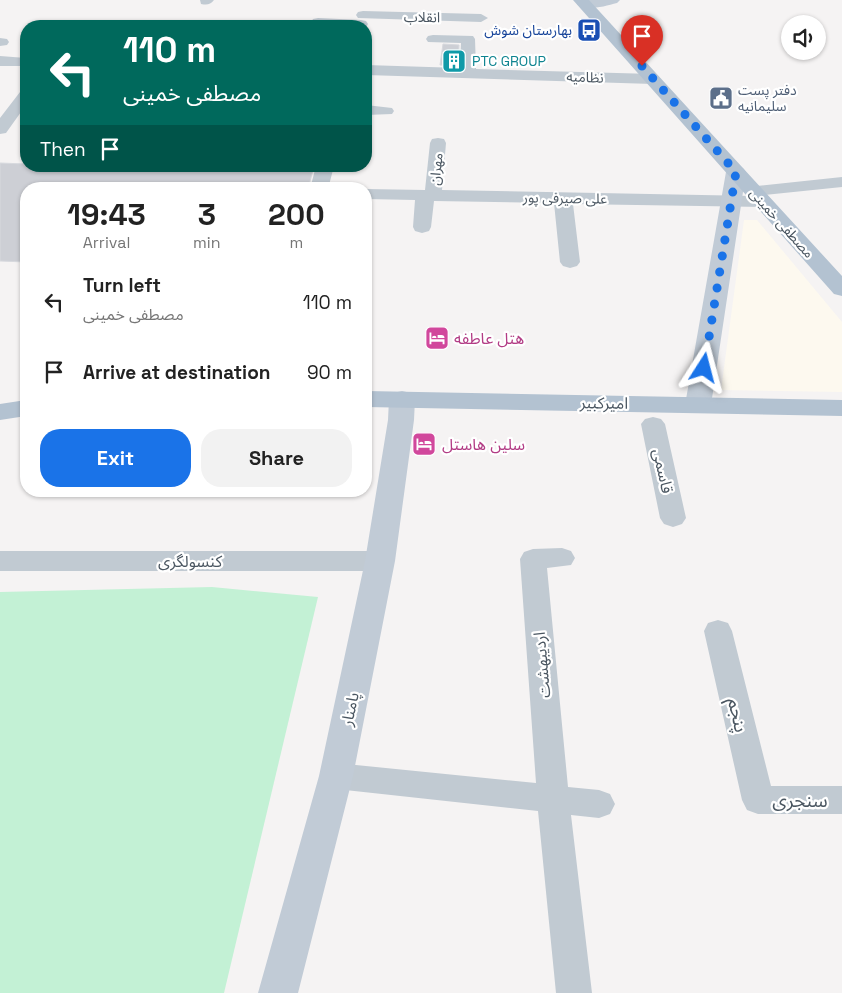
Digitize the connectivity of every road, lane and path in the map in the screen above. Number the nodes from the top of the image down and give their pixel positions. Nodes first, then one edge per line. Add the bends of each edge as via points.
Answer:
1 (366, 0) edge
2 (612, 0) edge
3 (583, 2) edge
4 (481, 18) dead end
5 (361, 20) edge
6 (372, 22) edge
7 (433, 38) dead end
8 (0, 61) edge
9 (20, 62) edge
10 (372, 70) edge
11 (468, 74) junction
12 (653, 79) junction
13 (20, 102) edge
14 (372, 110) edge
15 (386, 111) dead end
16 (2, 124) edge
17 (438, 143) dead end
18 (736, 172) junction
19 (842, 182) edge
20 (372, 194) edge
21 (429, 195) junction
22 (758, 196) junction
23 (563, 198) junction
24 (731, 202) junction
25 (422, 227) dead end
26 (570, 262) dead end
27 (840, 285) edge
28 (372, 401) edge
29 (698, 405) junction
30 (842, 408) edge
31 (20, 409) edge
32 (401, 410) junction
33 (0, 412) edge
34 (653, 424) dead end
35 (673, 518) dead end
36 (562, 558) dead end
37 (0, 561) edge
38 (380, 561) junction
39 (718, 631) dead end
40 (336, 776) junction
41 (553, 799) junction
42 (758, 800) joint
43 (842, 800) edge
44 (599, 804) dead end
45 (278, 993) edge
46 (574, 993) edge

1 - 5 street
2 - 3 street
3 - 12 main road, مصطفی خمینی
4 - 6 street, انقلاب
7 - 11 street via 468,39
8 - 9 street
10 - 11 street, نظامیه
11 - 12 street, نظامیه
12 - 18 main road, مصطفی خمینی
13 - 16 street
14 - 15 street
17 - 21 street, مهران
18 - 22 main road, مصطفی خمینی
18 - 24 street
19 - 22 street, علی صیرفی پور
20 - 21 street, علی صیرفی پور
21 - 23 street, علی صیرفی پور
21 - 25 street, مهران
22 - 24 street, علی صیرفی پور
22 - 27 main road, مصطفی خمینی
23 - 24 street, علی صیرفی پور
23 - 26 street
24 - 29 street
28 - 32 main road, امیرکبیر
29 - 30 main road, امیرکبیر
29 - 32 main road, امیرکبیر
31 - 33 main road
32 - 38 street, پامنار
34 - 35 street, قاسمی
36 - 41 street, اردیبهشت via 533,559
37 - 38 street, کنسولگری
38 - 40 street, پامنار
39 - 42 street, پنجم
40 - 41 street
40 - 45 street, پامنار
41 - 44 street
41 - 46 street, اردیبهشت
42 - 43 street, سنجری

